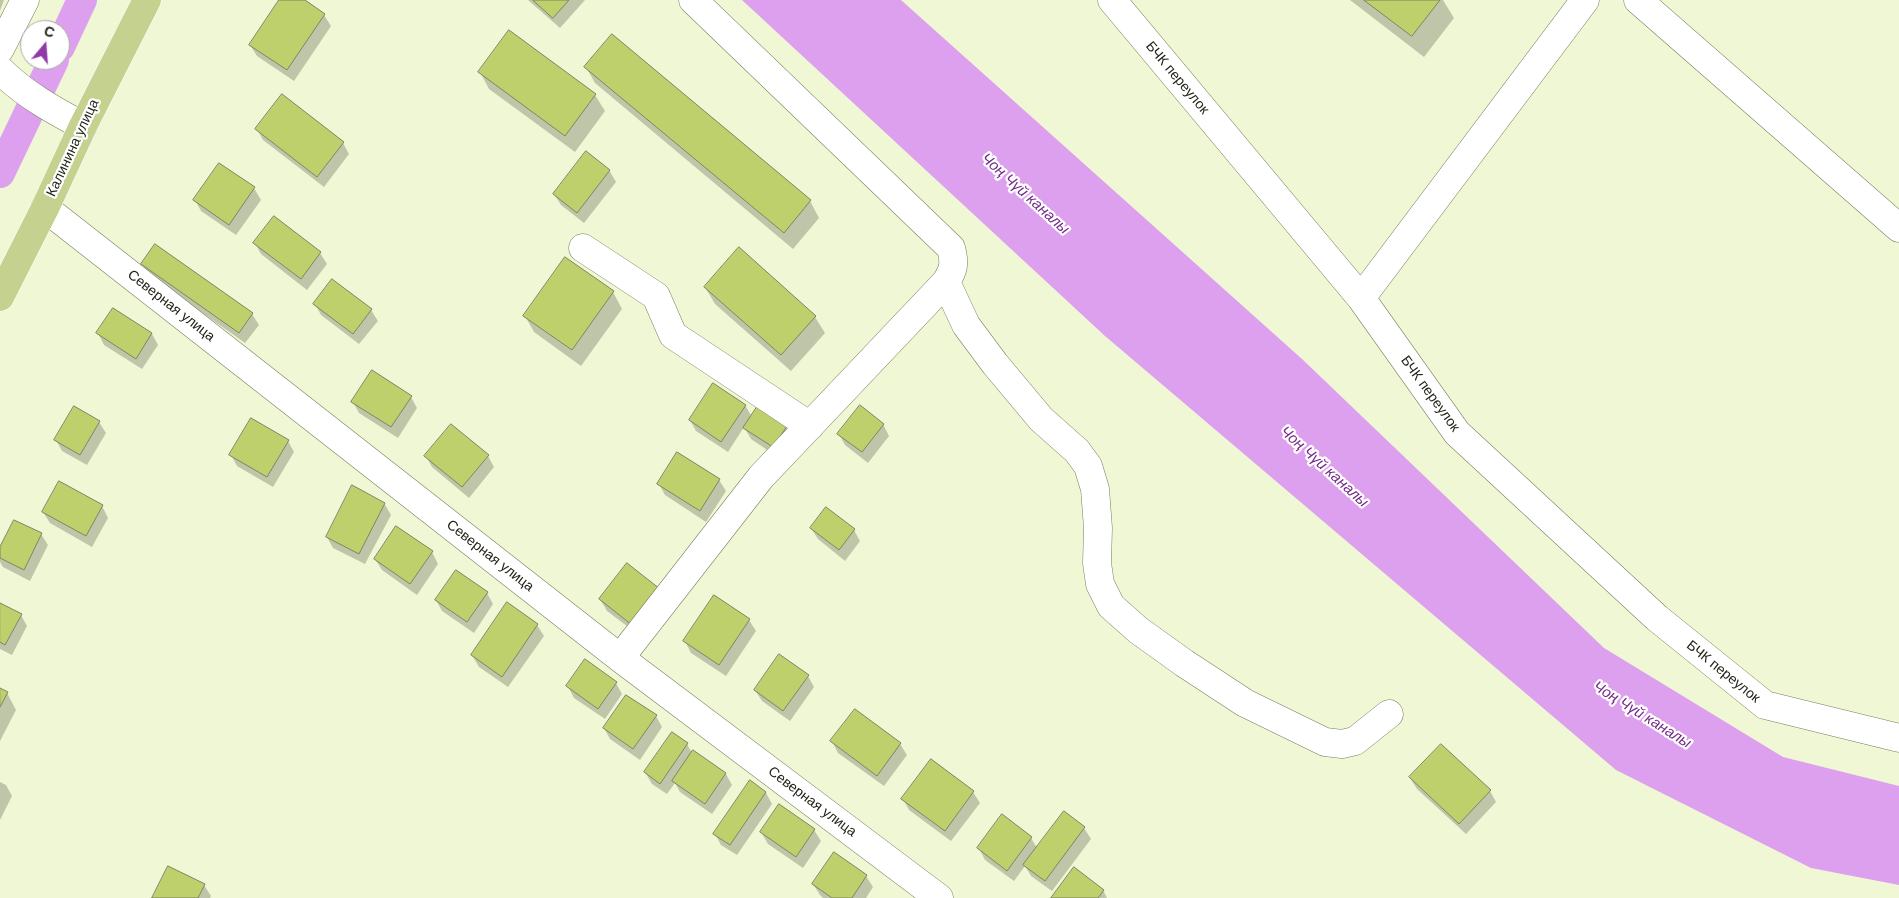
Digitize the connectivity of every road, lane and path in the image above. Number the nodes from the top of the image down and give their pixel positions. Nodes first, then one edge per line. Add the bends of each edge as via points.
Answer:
1 (25, 0) edge
2 (147, 0) edge
3 (692, 0) edge
4 (1112, 0) edge
5 (1585, 0) edge
6 (1638, 0) edge
7 (0, 49) edge
8 (7, 77) edge
9 (83, 126) junction
10 (45, 208) junction
11 (1899, 228) edge
12 (583, 248) dead end
13 (946, 282) junction
14 (0, 297) edge
15 (1361, 298) junction
16 (810, 426) junction
17 (620, 658) junction
18 (1389, 714) dead end
19 (1899, 738) edge
20 (940, 898) edge

1 - 7 street
2 - 9 main road, Калинина улица
3 - 13 street via 950,248 954,269
4 - 15 street, БЧК переулок
5 - 15 street
6 - 11 street
8 - 9 street via 43,104
9 - 10 main road, Калинина улица
10 - 14 main road, Калинина улица
10 - 17 street, Северная улица
12 - 16 street via 656,296 673,335
13 - 16 street
13 - 18 street via 966,325 994,364 1041,419 1078,451 1088,466 1095,489 1100,584 1111,606 1184,664 1245,703 1325,742 1342,744 1355,741
15 - 19 street, БЧК переулок via 1457,433 1657,618 1765,705
16 - 17 street via 761,478
17 - 20 street, Северная улица

